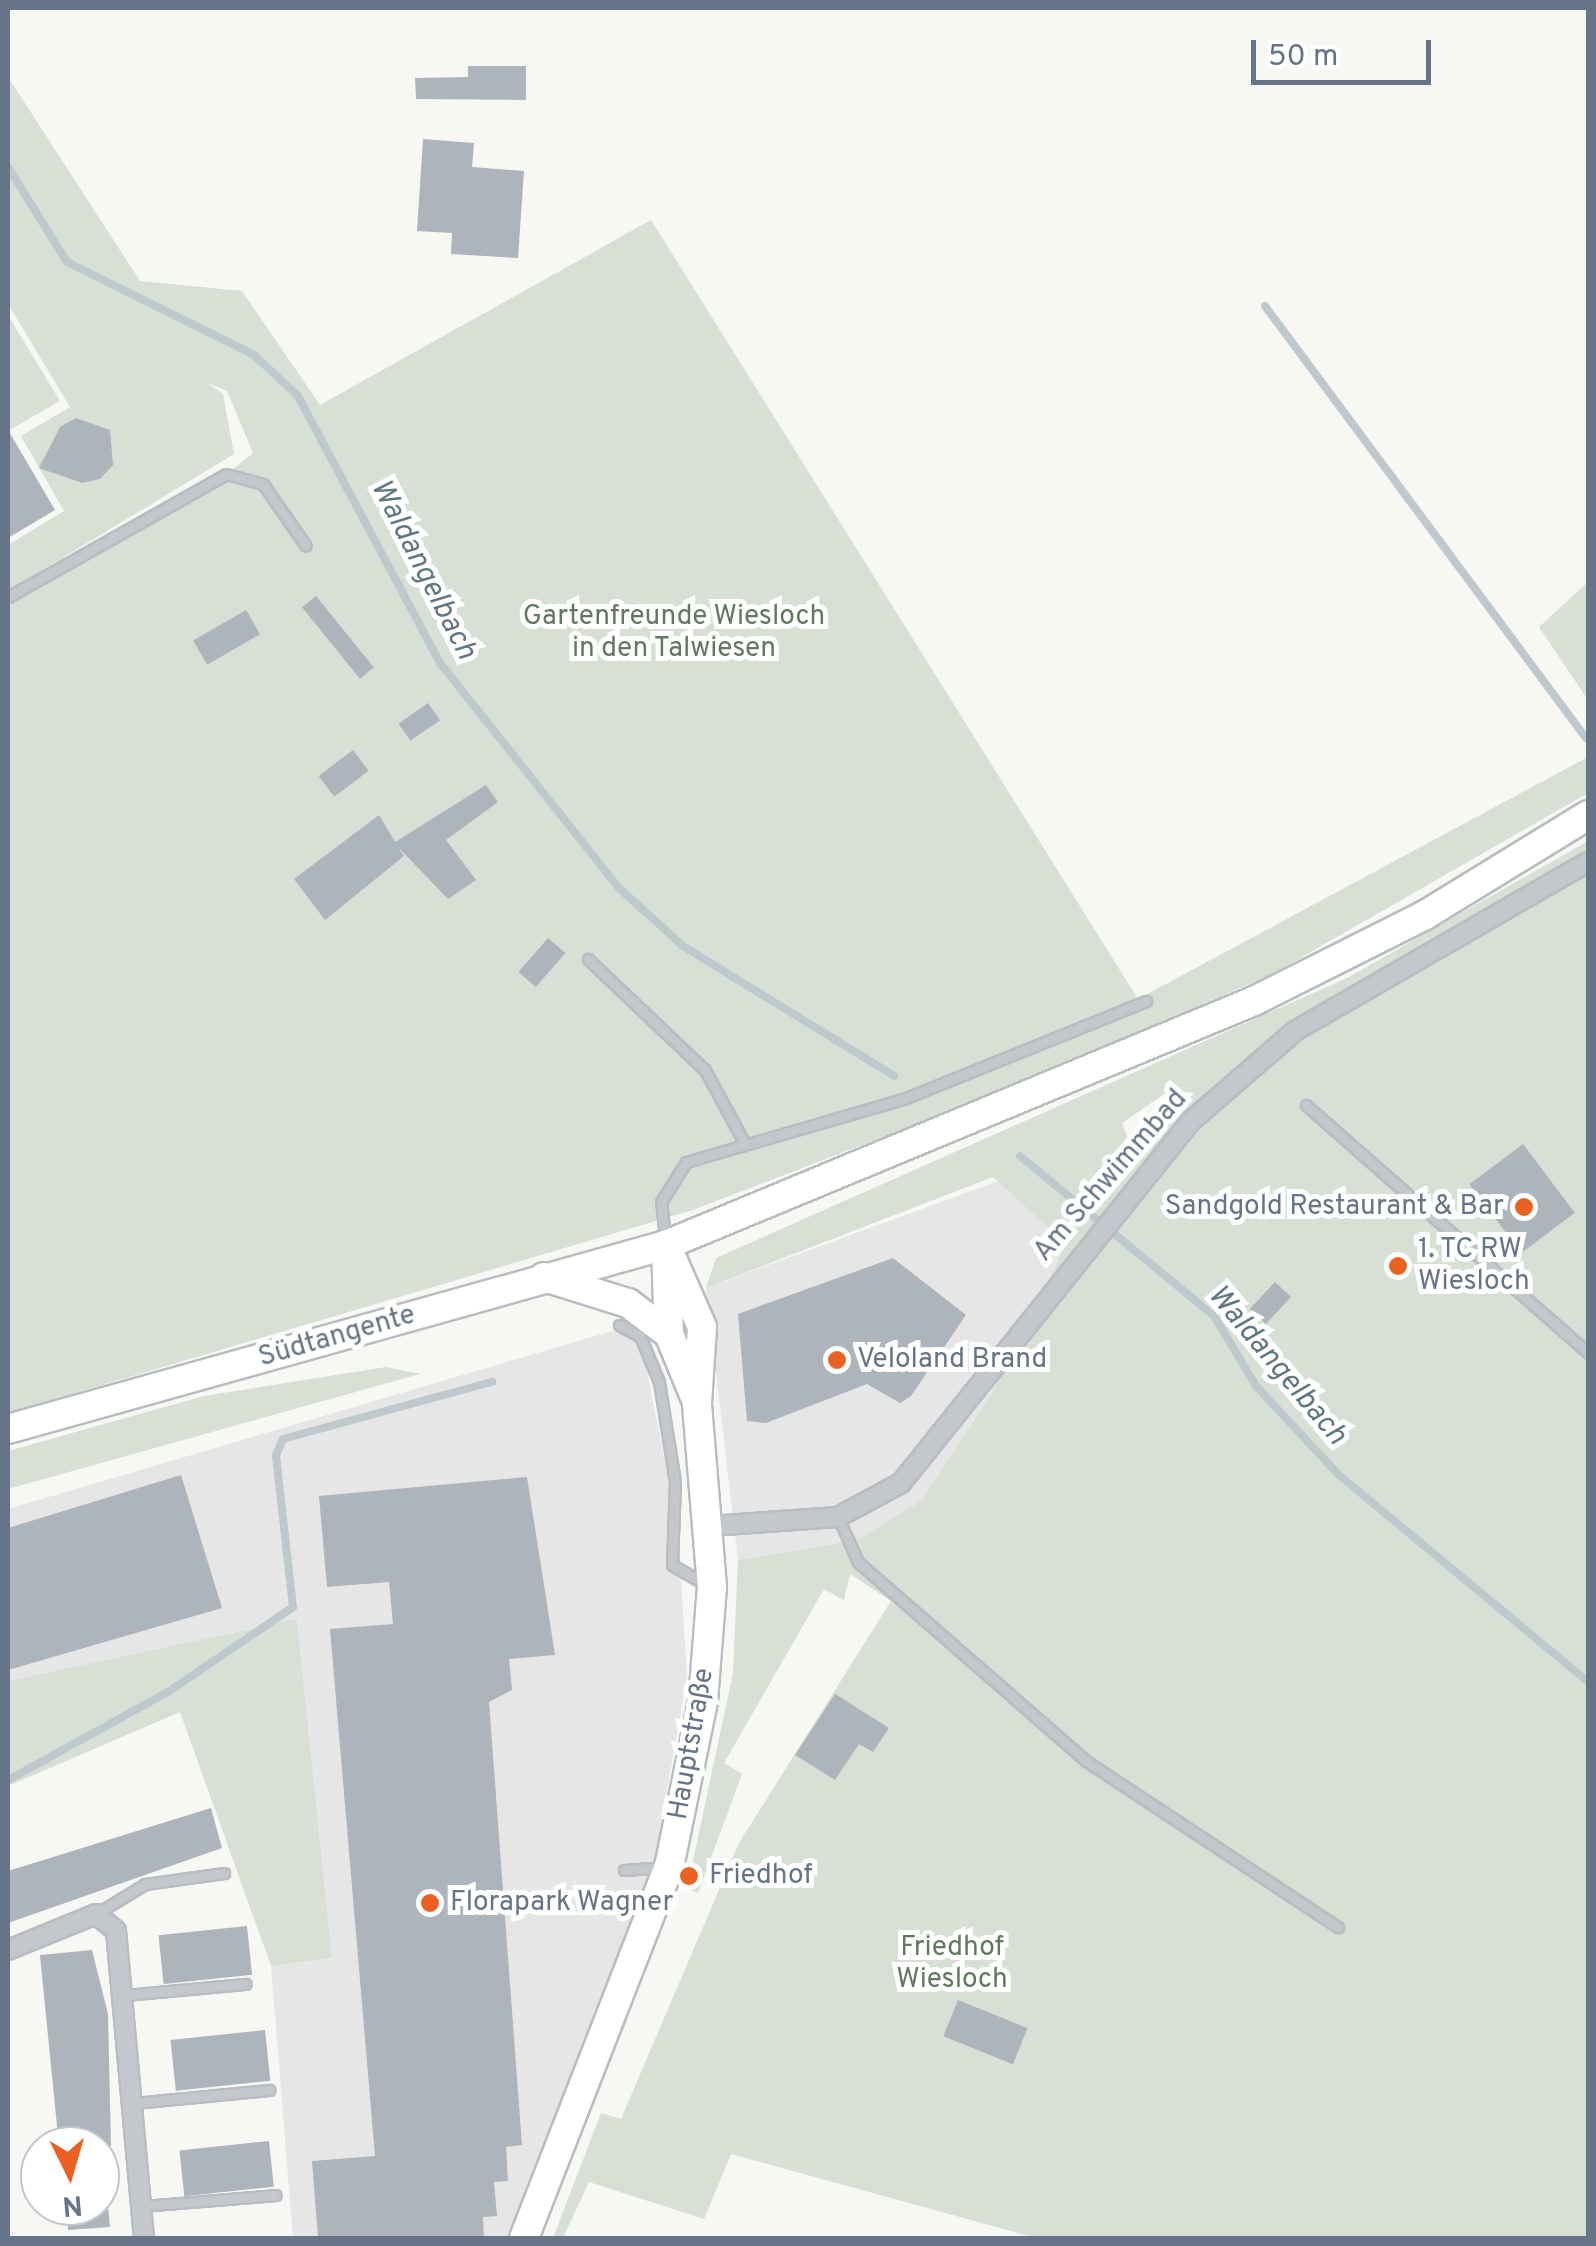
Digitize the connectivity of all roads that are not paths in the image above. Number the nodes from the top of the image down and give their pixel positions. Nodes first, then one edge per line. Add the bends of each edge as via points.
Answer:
1 (306, 546) dead end
2 (8, 597) edge
3 (1588, 815) edge
4 (1588, 862) edge
5 (588, 958) dead end
6 (1146, 1002) dead end
7 (1306, 1105) dead end
8 (745, 1144) junction
9 (666, 1245) junction
10 (544, 1276) junction
11 (620, 1325) dead end
12 (668, 1334) junction
13 (1588, 1352) edge
14 (697, 1403) junction
15 (8, 1429) edge
16 (838, 1517) junction
17 (710, 1526) junction
18 (712, 1587) junction
19 (669, 1867) junction
20 (624, 1870) dead end
21 (224, 1874) dead end
22 (96, 1914) junction
23 (1338, 1926) dead end
24 (8, 1950) edge
25 (246, 1984) dead end
26 (124, 1995) junction
27 (269, 2090) dead end
28 (133, 2103) junction
29 (276, 2195) dead end
30 (142, 2206) junction
31 (144, 2238) edge
32 (524, 2238) edge

1 - 2 lane via 264,484 226,474
3 - 9 main road, Südtangente via 1425,915 1254,1001
4 - 16 street, Am Schwimmbad via 1295,1031 1190,1122 1115,1205 922,1460 870,1504
5 - 8 lane via 705,1070
6 - 8 lane via 906,1098
7 - 13 lane
8 - 9 lane via 686,1162 669,1180 661,1202
9 - 10 main road, Südtangente
9 - 12 main road, Hauptstraße
9 - 14 main road, Hauptstraße via 702,1326
10 - 12 main road via 628,1303
10 - 15 main road, Südtangente
11 - 18 lane via 640,1336 660,1382 675,1482 672,1566
12 - 14 main road, Hauptstraße
14 - 17 main road, Hauptstraße
16 - 17 street, Am Schwimmbad
16 - 23 lane via 858,1562 1086,1761
17 - 18 main road, Hauptstraße
18 - 19 main road, Hauptstraße via 702,1702
19 - 20 lane
19 - 32 main road, Hauptstraße
21 - 22 lane via 145,1884
22 - 24 street
22 - 26 street via 116,1932
25 - 26 lane
26 - 28 street
27 - 28 lane
28 - 30 street
29 - 30 lane
30 - 31 street

